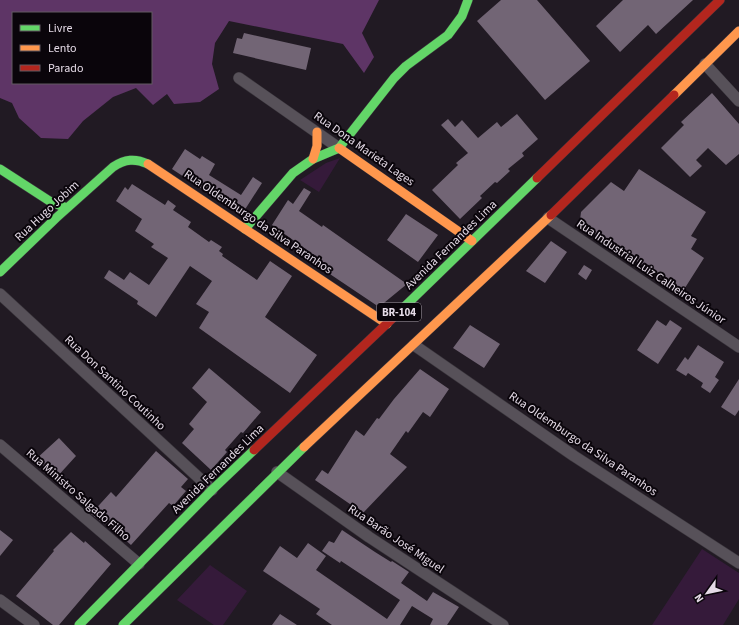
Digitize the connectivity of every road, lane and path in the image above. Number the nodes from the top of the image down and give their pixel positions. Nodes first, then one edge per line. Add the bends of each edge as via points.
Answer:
1 (468, 0) edge
2 (720, 0) edge
3 (739, 31) edge
4 (705, 64) junction
5 (239, 78) dead end
6 (739, 101) edge
7 (317, 132) junction
8 (340, 148) junction
9 (314, 159) junction
10 (0, 169) edge
11 (112, 169) joint
12 (51, 202) junction
13 (67, 208) junction
14 (57, 218) junction
15 (548, 218) junction
16 (245, 229) junction
17 (472, 241) junction
18 (0, 272) edge
19 (0, 294) edge
20 (387, 324) junction
21 (734, 338) edge
22 (414, 345) junction
23 (739, 347) edge
24 (0, 445) edge
25 (277, 472) junction
26 (212, 490) junction
27 (739, 563) edge
28 (139, 564) junction
29 (0, 600) edge
30 (34, 625) edge
31 (79, 625) edge
32 (123, 625) edge
33 (503, 625) edge

1 - 8 main road via 462,16 448,35 394,78
2 - 17 main road, Avenida Fernandes Lima / BR-104
3 - 4 main road, BR-104
4 - 6 street
4 - 15 main road, BR-104
5 - 7 street, Rua Dona Marieta Lages
7 - 8 street, Rua Dona Marieta Lages
7 - 9 main road
8 - 9 main road
8 - 17 main road, Rua Dona Marieta Lages
9 - 16 main road via 286,180
10 - 12 main road
11 - 13 main road, Rua Hugo Jobim
11 - 16 main road, Rua Oldemburgo da Silva Paranhos via 128,160 145,163
12 - 13 main road
12 - 14 main road
13 - 14 main road, Rua Hugo Jobim
14 - 18 main road, Rua Hugo Jobim
15 - 21 street, Rua Industrial Luiz Calheiros Júnior
15 - 22 main road, BR-104
16 - 20 main road, Rua Oldemburgo da Silva Paranhos
17 - 20 main road, Avenida Fernandes Lima / BR-104
19 - 26 street, Rua Don Santino Coutinho
20 - 26 main road, Avenida Fernandes Lima / BR-104
21 - 23 street, Rua Industrial Luiz Calheiros Júnior
22 - 25 main road, BR-104
22 - 27 street, Rua Oldemburgo da Silva Paranhos via 574,456
24 - 28 street, Rua Ministro Salgado Filho
25 - 32 main road, BR-104
25 - 33 street, Rua Barão José Miguel via 369,537
26 - 28 main road, Avenida Fernandes Lima / BR-104
28 - 31 main road, Avenida Fernandes Lima / BR-104
29 - 30 street

